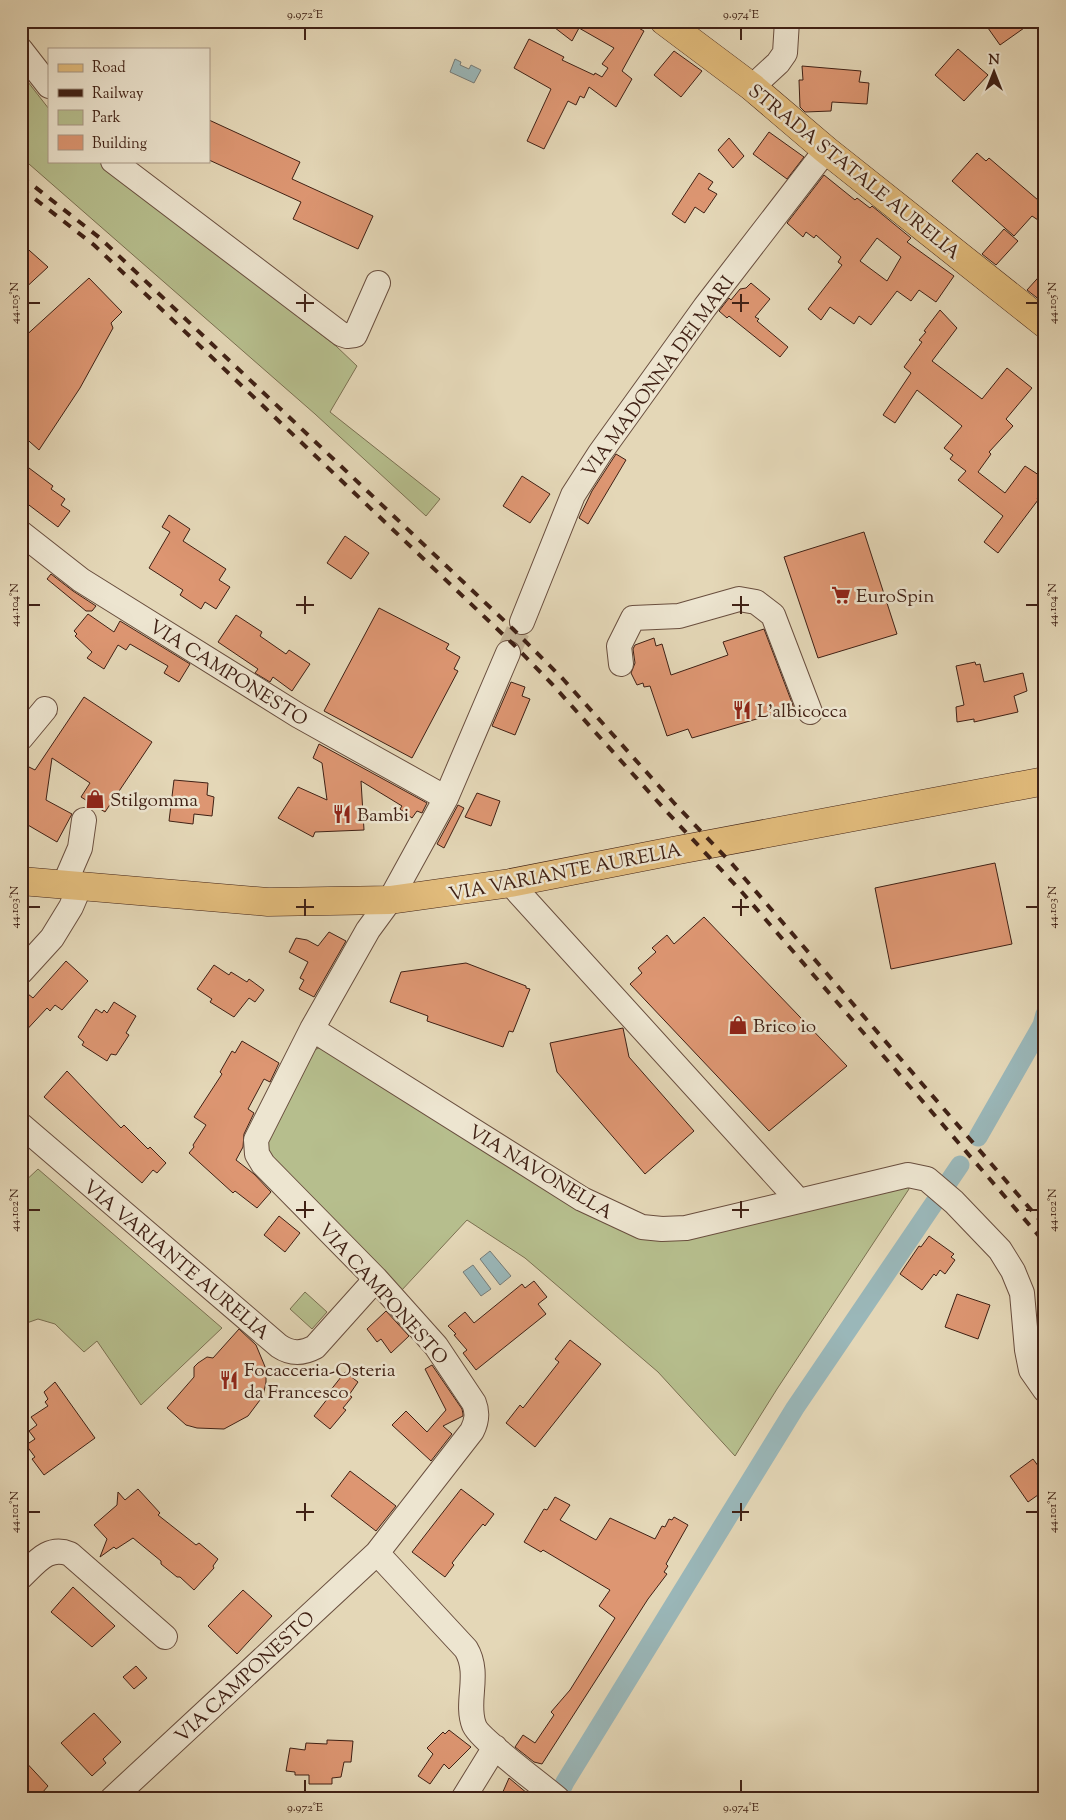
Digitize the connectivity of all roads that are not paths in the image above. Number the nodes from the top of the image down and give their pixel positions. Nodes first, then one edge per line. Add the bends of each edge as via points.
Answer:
1 (664, 21) edge
2 (787, 21) edge
3 (21, 50) edge
4 (48, 85) edge
5 (752, 87) junction
6 (826, 150) junction
7 (114, 162) edge
8 (378, 283) dead end
9 (1045, 324) edge
10 (21, 533) edge
11 (522, 622) tunnel mouth
12 (508, 653) tunnel mouth
13 (622, 664) dead end
14 (45, 709) dead end
15 (810, 712) dead end
16 (21, 738) edge
17 (1045, 781) edge
18 (446, 798) junction
19 (84, 820) dead end
20 (21, 880) edge
21 (510, 883) junction
22 (72, 885) junction
23 (390, 900) junction
24 (21, 972) edge
25 (312, 1029) junction
26 (21, 1125) edge
27 (799, 1201) junction
28 (376, 1279) junction
29 (1045, 1390) edge
30 (377, 1553) junction
31 (21, 1577) edge
32 (165, 1637) dead end
33 (495, 1747) junction
34 (551, 1793) edge
35 (112, 1799) edge
36 (463, 1799) edge

1 - 5 main road, STRADA STATALE AURELIA
2 - 5 street via 785,53
3 - 4 street
5 - 6 main road, STRADA STATALE AURELIA
6 - 9 main road, STRADA STATALE AURELIA
6 - 11 street, VIA MADONNA DEI MARI via 705,306 573,494
7 - 8 street via 340,334 355,335
10 - 18 street, VIA CAMPONESTO via 81,580 299,716
12 - 18 street
13 - 15 street via 619,646 633,618 679,616 739,599 756,602 773,615
14 - 16 street
17 - 21 main road, VIA VARIANTE AURELIA
18 - 23 street
19 - 22 street
20 - 22 main road, VIA VARIANTE AURELIA
21 - 23 main road, VIA VARIANTE AURELIA
21 - 27 street
22 - 23 main road, VIA VARIANTE AURELIA via 268,902
22 - 24 street via 71,907 52,938
23 - 25 street, VIA CAMPONESTO via 368,930
25 - 27 street, VIA NAVONELLA via 582,1199 642,1228 686,1228
25 - 28 street, VIA CAMPONESTO via 256,1140 257,1154 263,1164
26 - 28 street, VIA VARIANTE AURELIA via 287,1351 306,1352 315,1348
27 - 29 street, VIA NAVONELLA via 908,1175 927,1179 1000,1250 1013,1271 1022,1293 1031,1370
28 - 30 street, VIA CAMPONESTO via 436,1346 477,1410 472,1431
30 - 33 street via 471,1657 474,1726
30 - 35 street, VIA CAMPONESTO
31 - 32 street via 48,1553 63,1550
33 - 34 street
33 - 36 street

